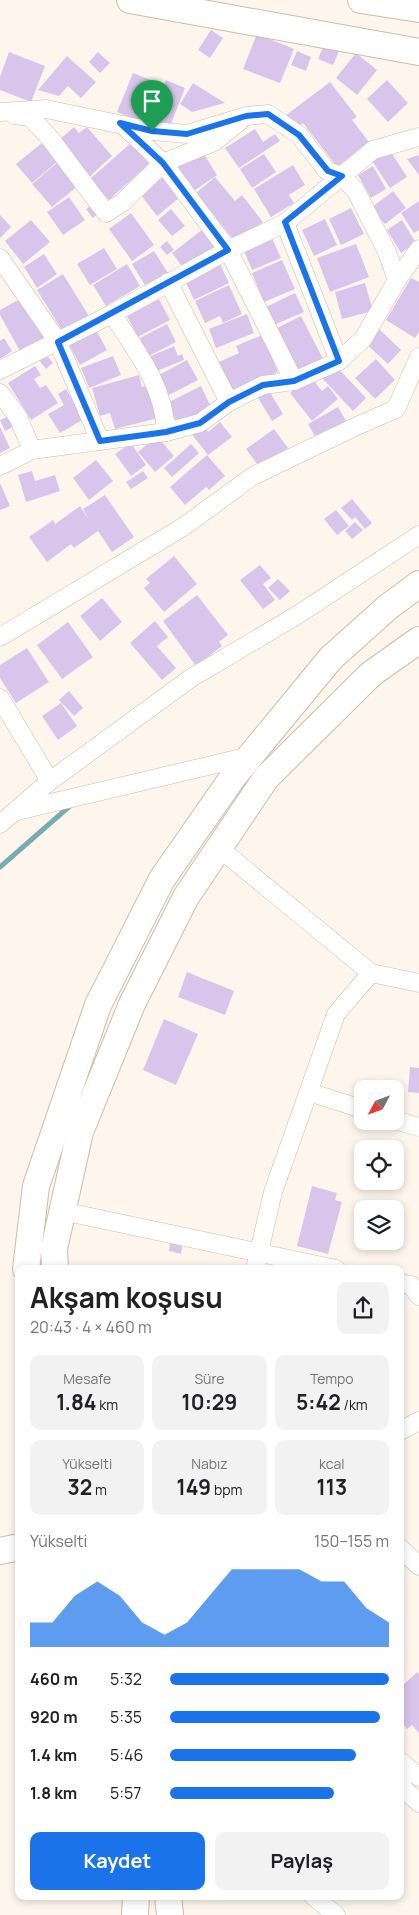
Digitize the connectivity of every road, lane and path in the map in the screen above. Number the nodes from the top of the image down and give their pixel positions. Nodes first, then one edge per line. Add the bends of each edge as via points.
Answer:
1 (130, 0) edge
2 (361, 0) edge
3 (419, 9) edge
4 (419, 52) edge
5 (0, 113) edge
6 (246, 116) junction
7 (120, 123) junction
8 (419, 137) edge
9 (163, 163) junction
10 (342, 176) junction
11 (285, 222) junction
12 (419, 249) edge
13 (228, 250) junction
14 (0, 258) edge
15 (396, 280) junction
16 (168, 282) junction
17 (112, 314) junction
18 (58, 342) junction
19 (419, 357) edge
20 (339, 361) junction
21 (0, 370) edge
22 (294, 381) junction
23 (0, 393) edge
24 (229, 402) junction
25 (166, 432) junction
26 (100, 441) junction
27 (32, 450) junction
28 (0, 466) edge
29 (419, 535) edge
30 (419, 584) edge
31 (0, 637) edge
32 (419, 640) edge
33 (0, 698) edge
34 (250, 756) junction
35 (50, 781) junction
36 (14, 812) junction
37 (0, 824) edge
38 (219, 848) junction
39 (371, 973) junction
40 (419, 983) edge
41 (310, 1092) junction
42 (354, 1106) edge
43 (404, 1123) edge
44 (419, 1128) edge
45 (62, 1211) junction
46 (257, 1260) edge
47 (26, 1265) edge
48 (55, 1265) edge
49 (301, 1265) edge
50 (404, 1284) edge
51 (419, 1296) edge
52 (419, 1421) edge
53 (404, 1429) edge
54 (15, 1548) edge
55 (0, 1551) edge
56 (404, 1552) edge
57 (419, 1566) edge
58 (404, 1765) edge
59 (419, 1777) edge
60 (404, 1788) edge
61 (419, 1803) edge
62 (136, 1900) edge
63 (168, 1900) edge
64 (318, 1900) edge
65 (135, 1915) edge
66 (170, 1915) edge
67 (336, 1915) edge

1 - 4 main road
2 - 3 main road
5 - 7 street via 46,109
5 - 9 street via 30,117 49,137 106,214
6 - 7 street via 187,134 152,131
6 - 9 street via 214,142
6 - 10 street via 268,114 299,135 328,171
7 - 9 street
8 - 10 street via 373,150
9 - 13 street
10 - 11 street
10 - 15 street via 356,191 387,252
11 - 13 street
11 - 20 street
12 - 15 street
13 - 16 street
13 - 22 street
14 - 18 street
15 - 20 street via 363,339
16 - 17 street
16 - 24 street
17 - 18 street
17 - 25 street via 154,379 165,413
18 - 21 street
18 - 26 street
19 - 31 street via 396,409 253,476 183,527
20 - 22 street
22 - 24 street via 263,385
23 - 27 street via 18,417
24 - 25 street via 200,423
25 - 26 street
26 - 27 street
27 - 28 street
29 - 35 street via 299,614 191,678
30 - 34 main road via 331,658
32 - 38 main road via 371,674 266,778
33 - 35 street
34 - 36 street
34 - 47 main road via 162,878 98,1005 36,1186
35 - 36 street
36 - 37 street
38 - 39 street
38 - 45 main road via 186,897 132,1004 80,1132
39 - 40 street
39 - 41 street via 336,1014
41 - 42 street
41 - 46 street via 273,1192
43 - 44 street
45 - 46 street
45 - 48 main road via 54,1249
46 - 49 street
50 - 51 street via 411,1285
52 - 53 street
54 - 55 main road
56 - 57 street
58 - 59 street
60 - 61 street
62 - 65 main road
63 - 66 main road
64 - 67 street

